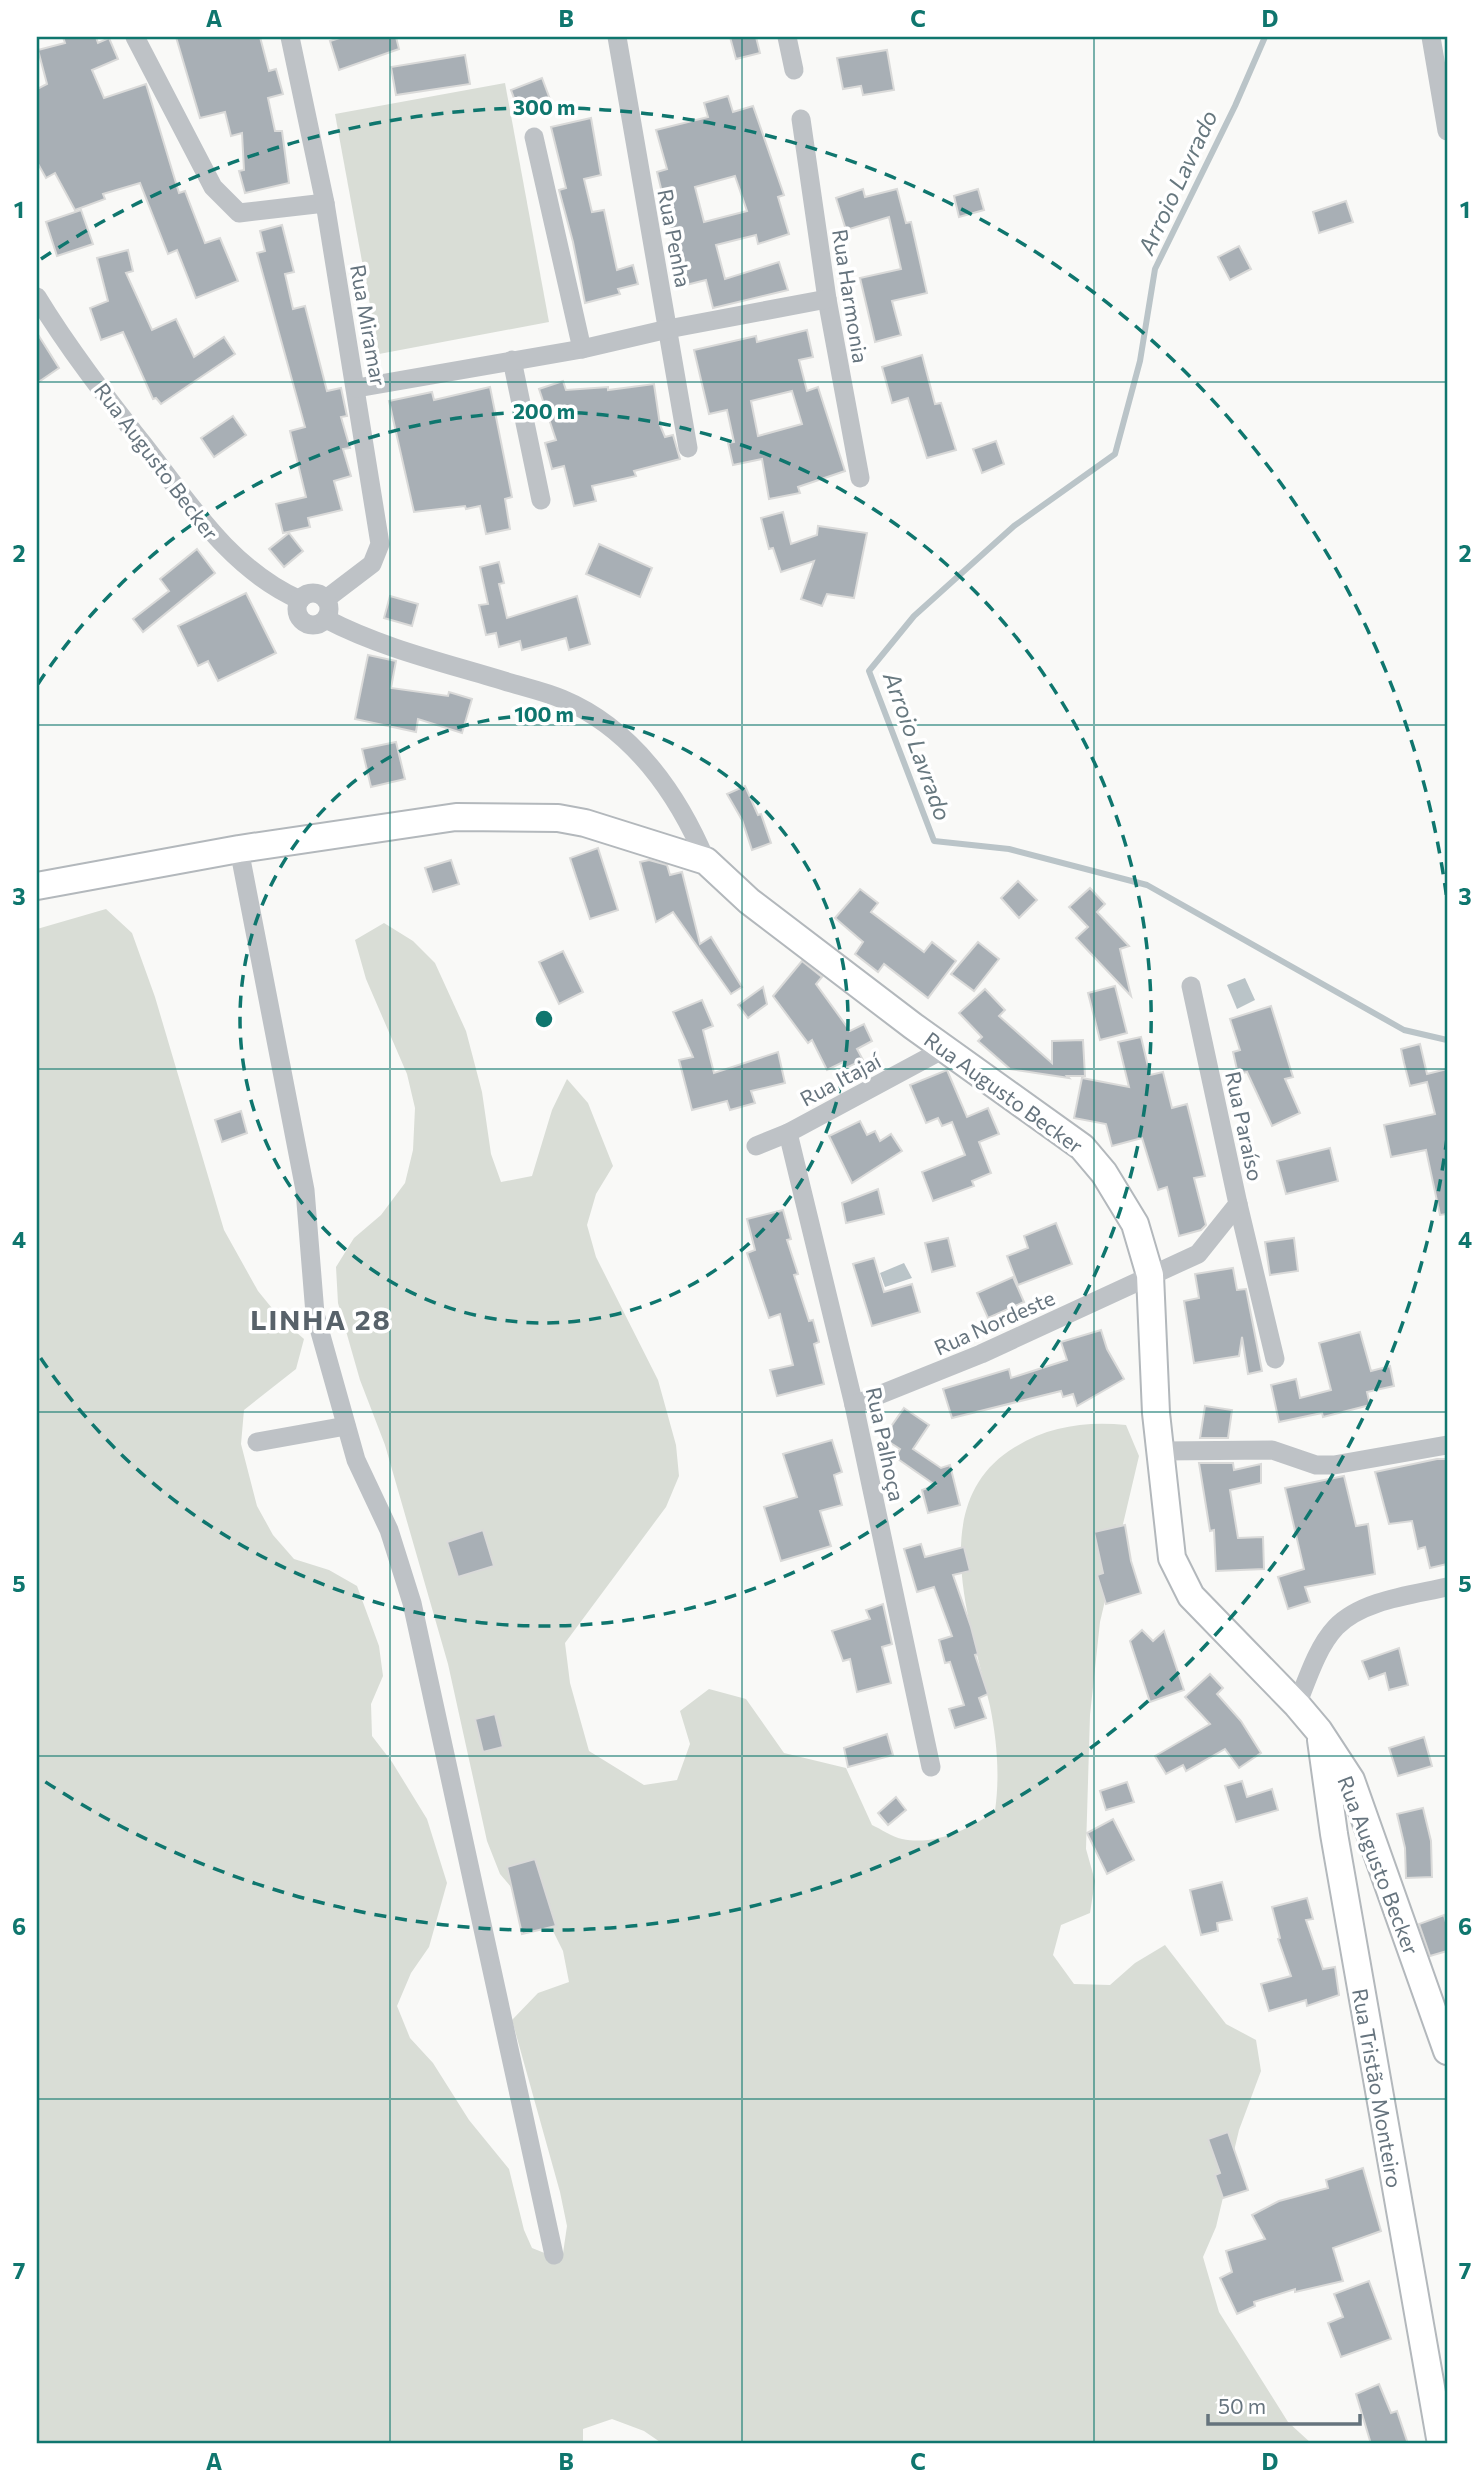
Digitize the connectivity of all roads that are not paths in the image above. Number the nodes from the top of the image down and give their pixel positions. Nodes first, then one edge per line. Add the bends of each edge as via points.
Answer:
1 (135, 37) edge
2 (290, 37) edge
3 (617, 37) edge
4 (786, 37) edge
5 (1430, 37) edge
6 (794, 70) dead end
7 (801, 120) dead end
8 (1447, 131) edge
9 (534, 137) dead end
10 (325, 203) junction
11 (37, 297) edge
12 (827, 299) junction
13 (668, 329) junction
14 (582, 349) junction
15 (512, 360) junction
16 (357, 388) junction
17 (688, 448) dead end
18 (860, 478) dead end
19 (541, 500) dead end
20 (300, 600) junction
21 (326, 609) junction
22 (239, 849) junction
23 (706, 862) junction
24 (37, 886) edge
25 (1191, 986) dead end
26 (944, 1049) junction
27 (788, 1133) junction
28 (756, 1146) dead end
29 (1238, 1204) junction
30 (1150, 1275) junction
31 (1275, 1359) dead end
32 (854, 1405) junction
33 (346, 1426) junction
34 (257, 1442) dead end
35 (1447, 1445) edge
36 (1162, 1451) junction
37 (1447, 1587) edge
38 (1297, 1704) junction
39 (1319, 1731) junction
40 (931, 1767) dead end
41 (1447, 2051) edge
42 (554, 2255) dead end
43 (1440, 2402) edge
44 (1441, 2444) edge

1 - 10 street via 214,187 239,213
2 - 10 street, Rua Miramar
3 - 13 street, Rua Penha
4 - 6 street
5 - 8 street
7 - 12 street, Rua Harmonia
9 - 14 street
10 - 16 street, Rua Miramar
11 - 20 street, Rua Augusto Becker via 116,410 220,544 263,582
12 - 13 street
12 - 18 street, Rua Harmonia
13 - 14 street
13 - 17 street, Rua Penha
14 - 15 street
15 - 16 street
15 - 19 street
16 - 21 street, Rua Miramar via 380,544 372,564
20 - 21 street via 313,593
20 - 21 street via 297,607 302,620 314,625
21 - 23 street, Rua Augusto Becker via 361,636 563,699 615,731 638,751 683,810
22 - 23 main road via 456,817 558,818
22 - 24 main road
22 - 33 street via 305,1190 315,1314
23 - 26 main road, Rua Augusto Becker via 749,901
25 - 29 street, Rua Paraíso
26 - 27 street, Rua Itajaí
26 - 30 main road, Rua Augusto Becker via 1082,1147 1135,1224
27 - 28 street, Rua Itajaí
27 - 32 street, Rua Palhoça
29 - 30 street, Rua Paraíso via 1198,1254
29 - 31 street
30 - 32 street, Rua Nordeste via 981,1354
30 - 36 main road, Rua Augusto Becker
32 - 40 street, Rua Palhoça
33 - 34 street
33 - 42 street via 402,1566 412,1603
35 - 36 street via 1334,1465 1316,1465 1272,1450
36 - 38 main road, Rua Augusto Becker via 1172,1558 1191,1596
37 - 38 street via 1348,1616 1334,1629
38 - 39 main road, Rua Augusto Becker
39 - 41 main road, Rua Augusto Becker via 1351,1780
39 - 43 main road, Rua Tristão Monteiro via 1334,1834
43 - 44 main road, Rua Tristão Monteiro

